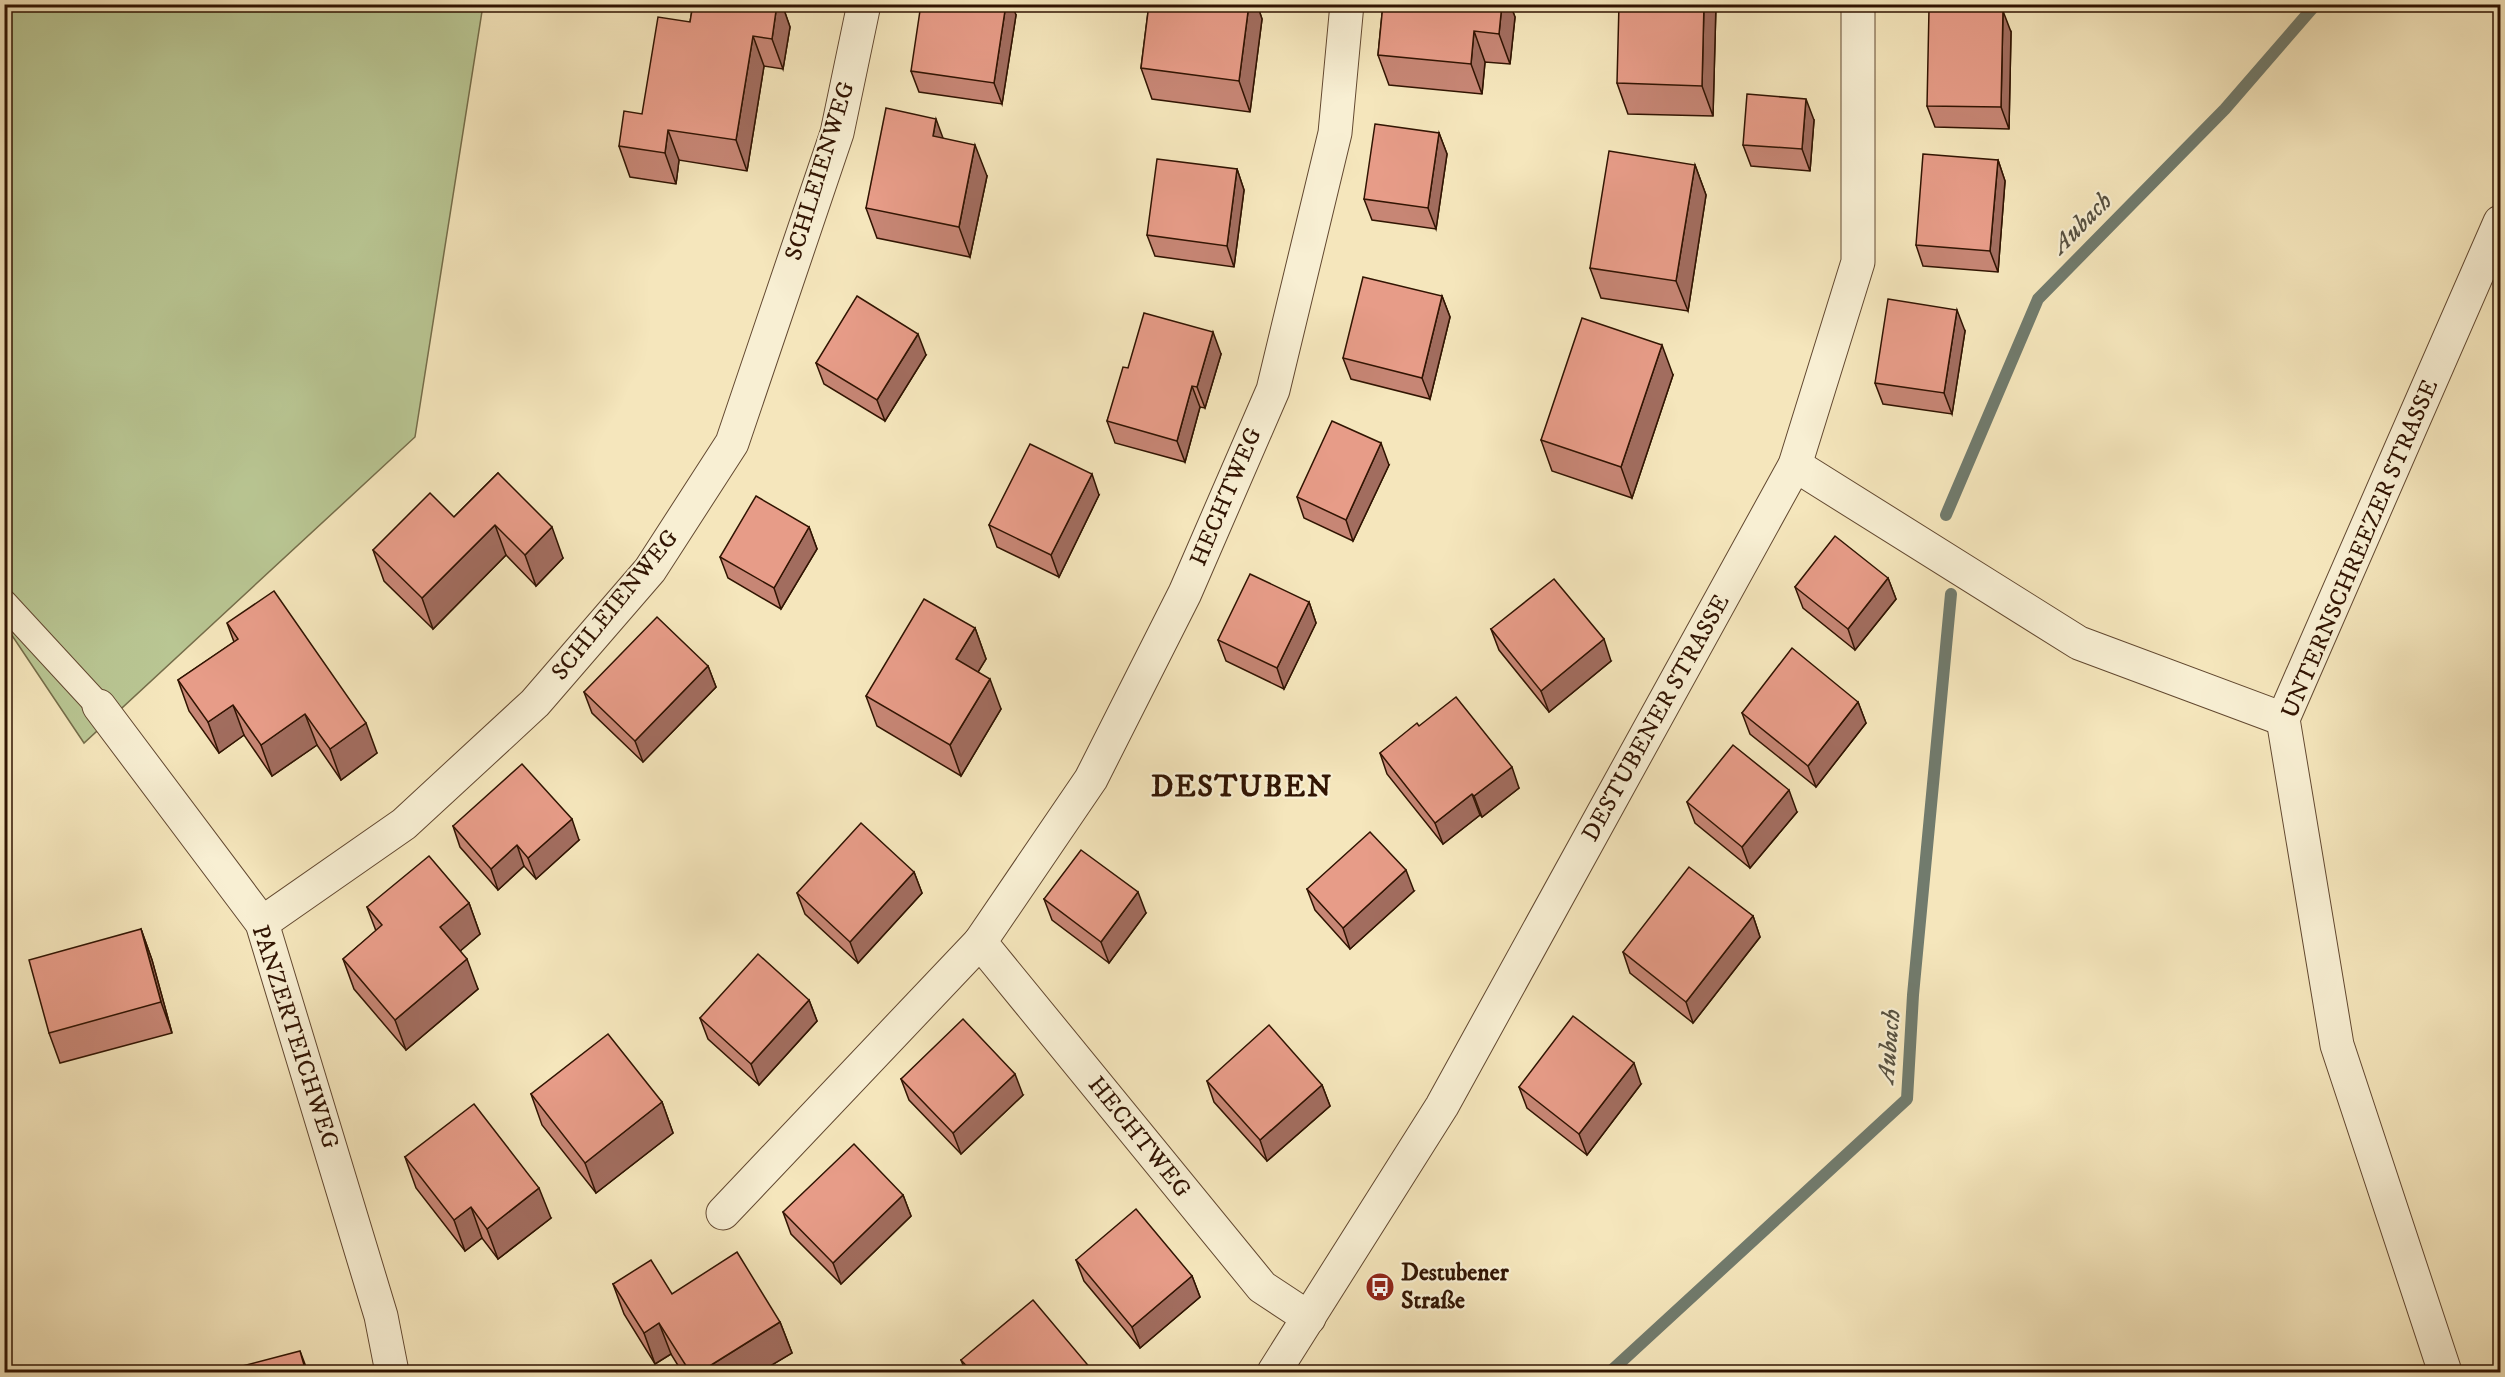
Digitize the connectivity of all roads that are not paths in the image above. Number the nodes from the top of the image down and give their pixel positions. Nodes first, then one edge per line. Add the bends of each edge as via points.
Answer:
1 (864, 4) edge
2 (1347, 4) edge
3 (1858, 4) edge
4 (2500, 222) edge
5 (1795, 465) junction
6 (4, 603) edge
7 (99, 706) joint
8 (2283, 719) junction
9 (262, 923) junction
10 (980, 942) junction
11 (723, 1213) dead end
12 (1309, 1318) junction
13 (392, 1372) edge
14 (1274, 1372) edge
15 (2445, 1372) edge

1 - 9 street, SCHLEIENWEG via 837,133 732,443 650,570 535,703 404,824
2 - 10 street, HECHTWEG via 1335,133 1273,390 1185,593 1091,779
3 - 5 street, DESTUBENER STRASSE via 1858,262
4 - 8 street, UNTERNSCHREEZER STRASSE
5 - 8 street via 2079,643
5 - 12 street, DESTUBENER STRASSE via 1442,1106
6 - 7 lane, PANZERTEICHWEG
7 - 9 street, PANZERTEICHWEG
8 - 15 street, UNTERNSCHREEZER STRASSE via 2337,1045
9 - 13 street, PANZERTEICHWEG via 381,1316
10 - 11 street, HECHTWEG
10 - 12 street, HECHTWEG via 1262,1287
12 - 14 street, DESTUBENER STRASSE

